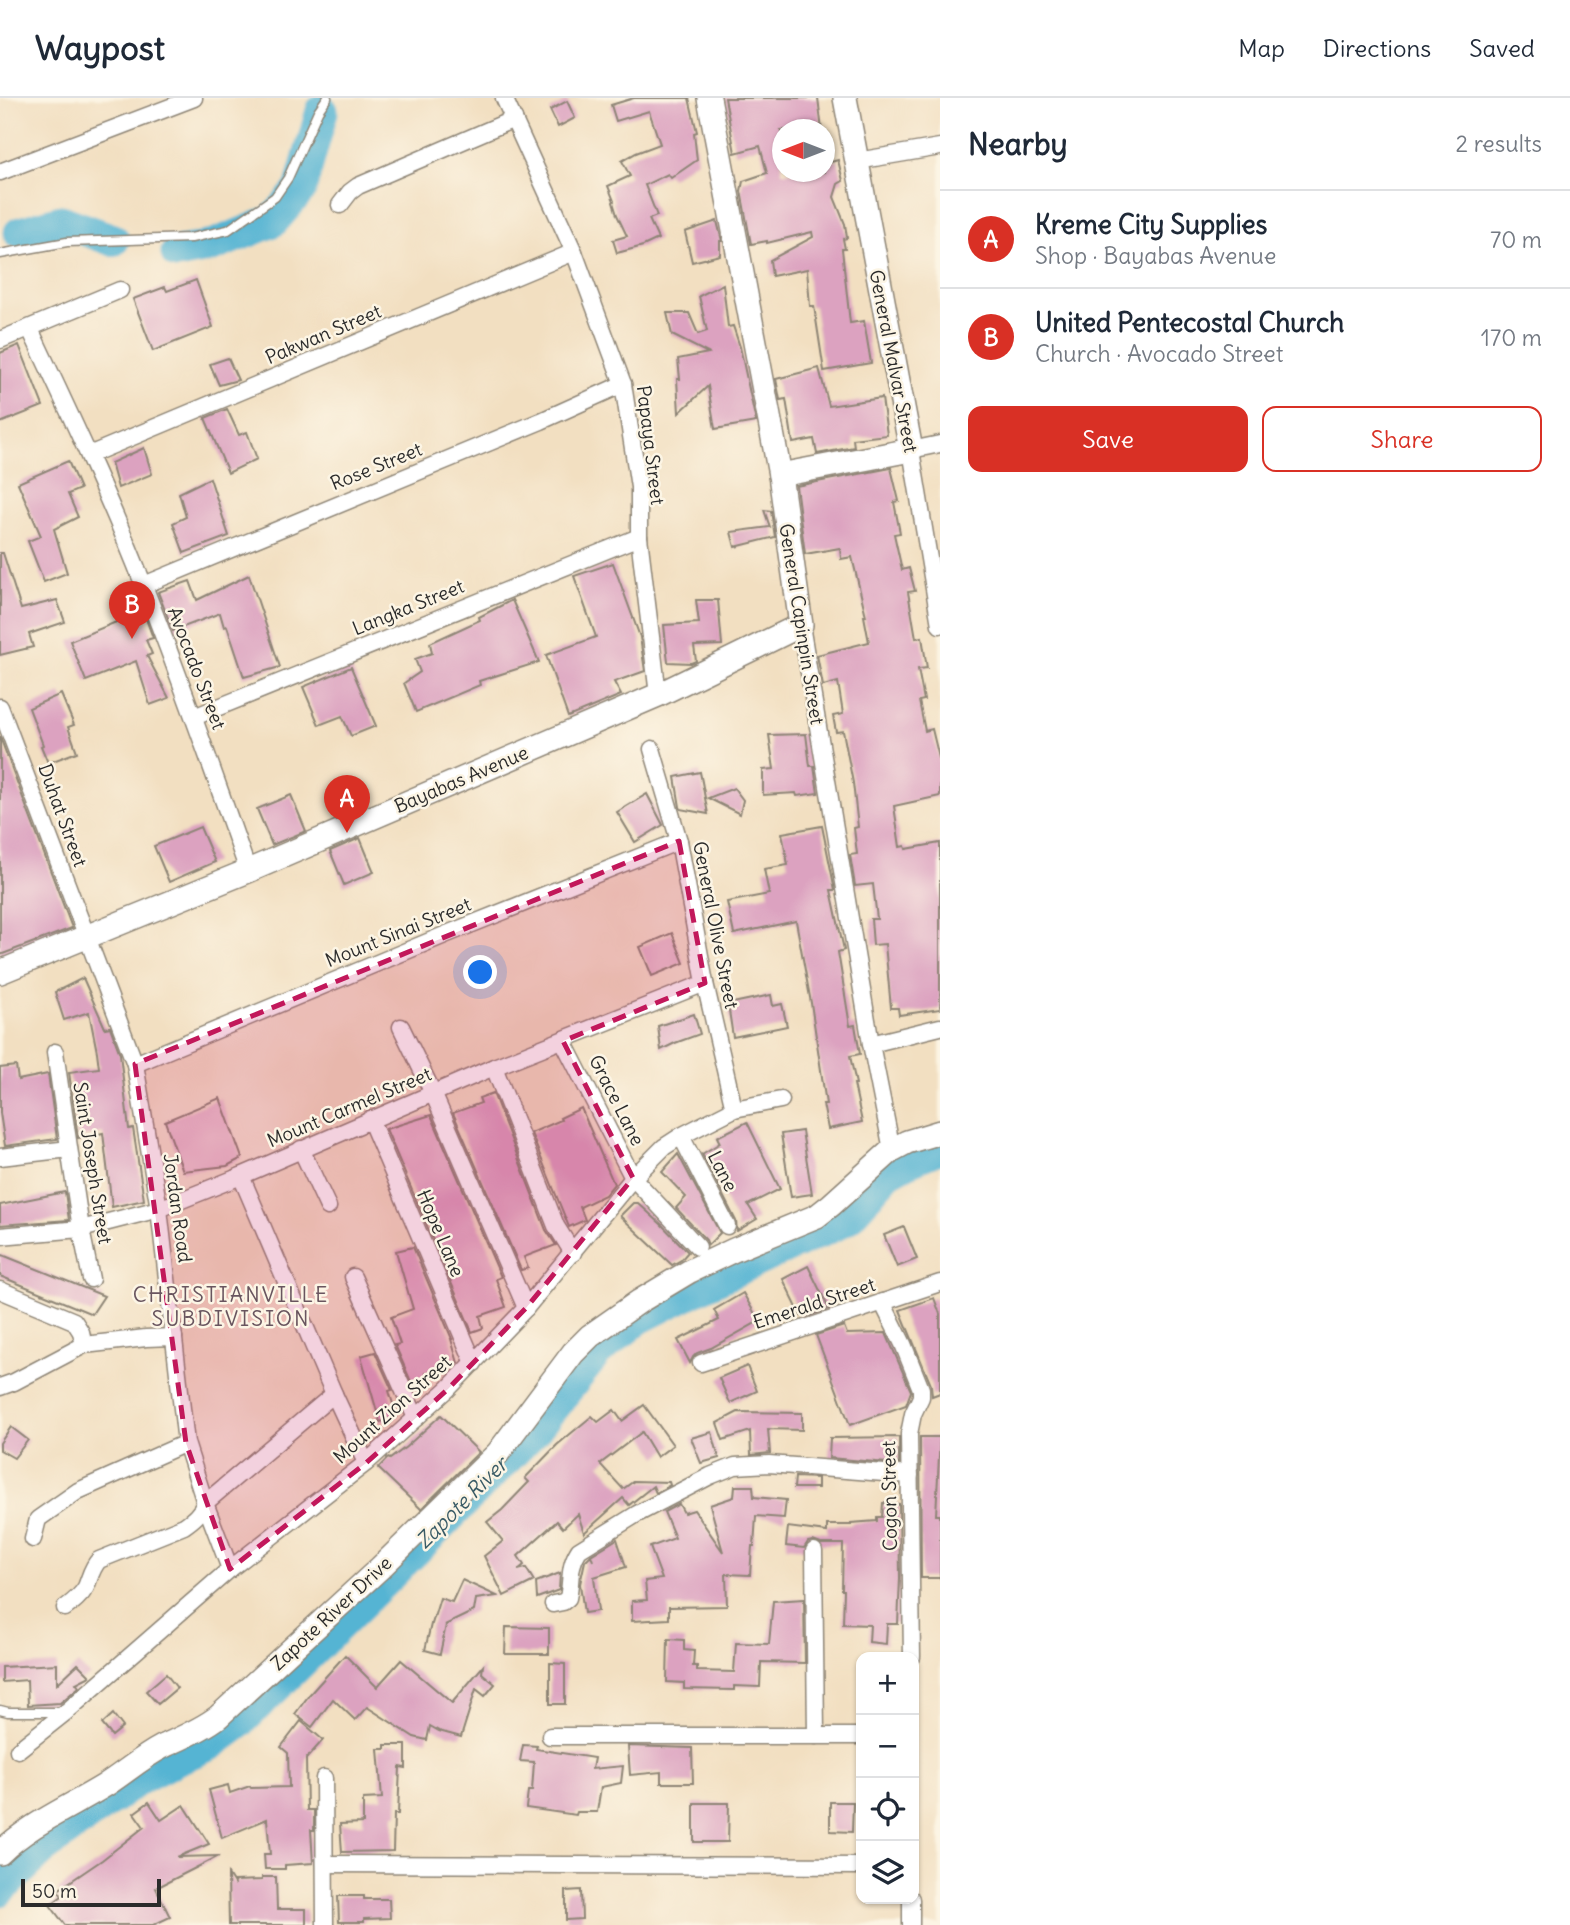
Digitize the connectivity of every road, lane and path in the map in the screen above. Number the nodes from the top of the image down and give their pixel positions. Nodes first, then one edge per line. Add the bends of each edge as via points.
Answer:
1 (194, 98) edge
2 (327, 98) edge
3 (504, 98) edge
4 (709, 98) edge
5 (845, 98) edge
6 (514, 120) junction
7 (940, 147) edge
8 (857, 161) junction
9 (0, 172) edge
10 (340, 205) dead end
11 (574, 252) junction
12 (0, 254) edge
13 (120, 290) dead end
14 (30, 329) junction
15 (0, 340) edge
16 (624, 384) junction
17 (940, 444) edge
18 (911, 450) junction
19 (89, 455) junction
20 (780, 475) junction
21 (639, 537) junction
22 (144, 584) junction
23 (801, 625) junction
24 (940, 625) edge
25 (658, 695) junction
26 (0, 707) edge
27 (194, 717) junction
28 (652, 749) dead end
29 (679, 841) junction
30 (248, 871) junction
31 (86, 937) junction
32 (0, 972) edge
33 (705, 983) junction
34 (401, 1027) dead end
35 (940, 1027) edge
36 (563, 1041) junction
37 (871, 1044) junction
38 (55, 1052) dead end
39 (135, 1064) junction
40 (494, 1067) junction
41 (433, 1093) junction
42 (781, 1100) dead end
43 (734, 1110) junction
44 (370, 1119) junction
45 (940, 1132) edge
46 (681, 1136) junction
47 (69, 1149) junction
48 (302, 1149) junction
49 (892, 1150) junction
50 (0, 1157) edge
51 (241, 1176) junction
52 (633, 1178) junction
53 (328, 1207) dead end
54 (159, 1209) junction
55 (727, 1226) dead end
56 (81, 1228) junction
57 (0, 1236) edge
58 (698, 1247) dead end
59 (573, 1253) junction
60 (353, 1277) dead end
61 (91, 1279) dead end
62 (940, 1283) edge
63 (0, 1290) edge
64 (882, 1303) junction
65 (526, 1308) junction
66 (174, 1337) junction
67 (84, 1345) junction
68 (474, 1363) junction
69 (701, 1363) dead end
70 (0, 1387) edge
71 (334, 1394) junction
72 (416, 1418) junction
73 (186, 1443) junction
74 (366, 1463) junction
75 (910, 1475) junction
76 (205, 1503) junction
77 (33, 1539) dead end
78 (814, 1551) dead end
79 (230, 1569) junction
80 (553, 1604) dead end
81 (65, 1608) dead end
82 (912, 1652) edge
83 (0, 1710) edge
84 (66, 1712) junction
85 (550, 1736) dead end
86 (816, 1736) junction
87 (856, 1736) edge
88 (18, 1750) dead end
89 (324, 1778) dead end
90 (0, 1853) edge
91 (325, 1864) junction
92 (856, 1867) edge
93 (911, 1904) edge
94 (325, 1925) edge
95 (911, 1925) edge

1 - 9 street
2 - 12 lane via 275,197 228,230 191,238 67,242
3 - 6 street, Papaya Street
4 - 20 street, General Capinpin Street
5 - 8 street, General Malvar Street
6 - 10 street via 358,186
6 - 11 street, Papaya Street
7 - 8 street
8 - 18 street, General Malvar Street
11 - 16 street, Papaya Street
11 - 19 street, Pakwan Street
13 - 14 street
14 - 15 street
14 - 19 street, Avocado Street
16 - 21 street, Papaya Street via 639,486
16 - 22 street, Rose Street
17 - 18 street
18 - 20 street
18 - 24 street, General Malvar Street
19 - 22 street, Avocado Street
20 - 23 street, General Capinpin Street
21 - 25 street, Papaya Street
21 - 27 street, Langka Street
22 - 27 street, Avocado Street
23 - 25 street, Bayabas Avenue
23 - 37 street, General Capinpin Street
25 - 30 street, Bayabas Avenue
26 - 31 street, Duhat Street
27 - 30 street, Avocado Street
28 - 29 street, General Olive Street
29 - 33 street, General Olive Street
29 - 39 street, Mount Sinai Street
30 - 31 street, Bayabas Avenue
31 - 32 street, Bayabas Avenue
31 - 39 street, Jordan Road
33 - 36 street, Mount Carmel Street
33 - 43 street, General Olive Street
34 - 41 street
35 - 37 street
36 - 40 street, Mount Carmel Street
36 - 52 street, Grace Lane
37 - 49 street, General Capinpin Street
38 - 47 street, Saint Joseph Street
39 - 54 street, Jordan Road
40 - 41 street, Mount Carmel Street
40 - 59 street via 556,1226
41 - 44 street, Mount Carmel Street
41 - 65 street
42 - 43 street, Mount Zion Street
43 - 46 street, Mount Zion Street
44 - 48 street, Mount Carmel Street
44 - 68 street, Hope Lane
45 - 49 street, Zapote River Drive
46 - 52 street, Mount Zion Street
46 - 55 street, Lane
47 - 50 street
47 - 56 street, Saint Joseph Street
48 - 51 street, Mount Carmel Street
48 - 53 street
49 - 90 street, Zapote River Drive via 817,1216 690,1271 590,1336 498,1453 219,1717 159,1748 34,1826
51 - 54 street, Mount Carmel Street
51 - 71 street
52 - 58 street, Grace Lane
52 - 59 street, Mount Zion Street
54 - 56 street, Mount Carmel Street
54 - 66 street, Jordan Road
56 - 57 street, Mount Carmel Street
56 - 61 street, Saint Joseph Street
59 - 65 street, Mount Zion Street
60 - 72 street
62 - 64 street, Emerald Street
63 - 67 street via 74,1321
64 - 69 street, Emerald Street
64 - 75 street, Cogon Street via 921,1389 910,1423
65 - 68 street, Mount Zion Street
66 - 67 street
66 - 73 street, Jordan Road
67 - 70 street
68 - 72 street, Mount Zion Street
71 - 74 street
71 - 76 street
72 - 74 street, Mount Zion Street
73 - 76 street, Jordan Road
73 - 77 street via 78,1491 38,1519
74 - 79 street, Mount Zion Street
75 - 80 street via 769,1464 723,1470 579,1550 570,1570 568,1598
75 - 82 street, Cogon Street
76 - 79 street, Jordan Road
76 - 81 street via 201,1513 184,1526 99,1560 85,1588
78 - 86 street
79 - 84 street, Mount Zion Street
83 - 84 lane
84 - 88 street, Mount Zion Street
85 - 86 street
86 - 87 street
89 - 91 street
91 - 92 street
91 - 94 street
93 - 95 street

